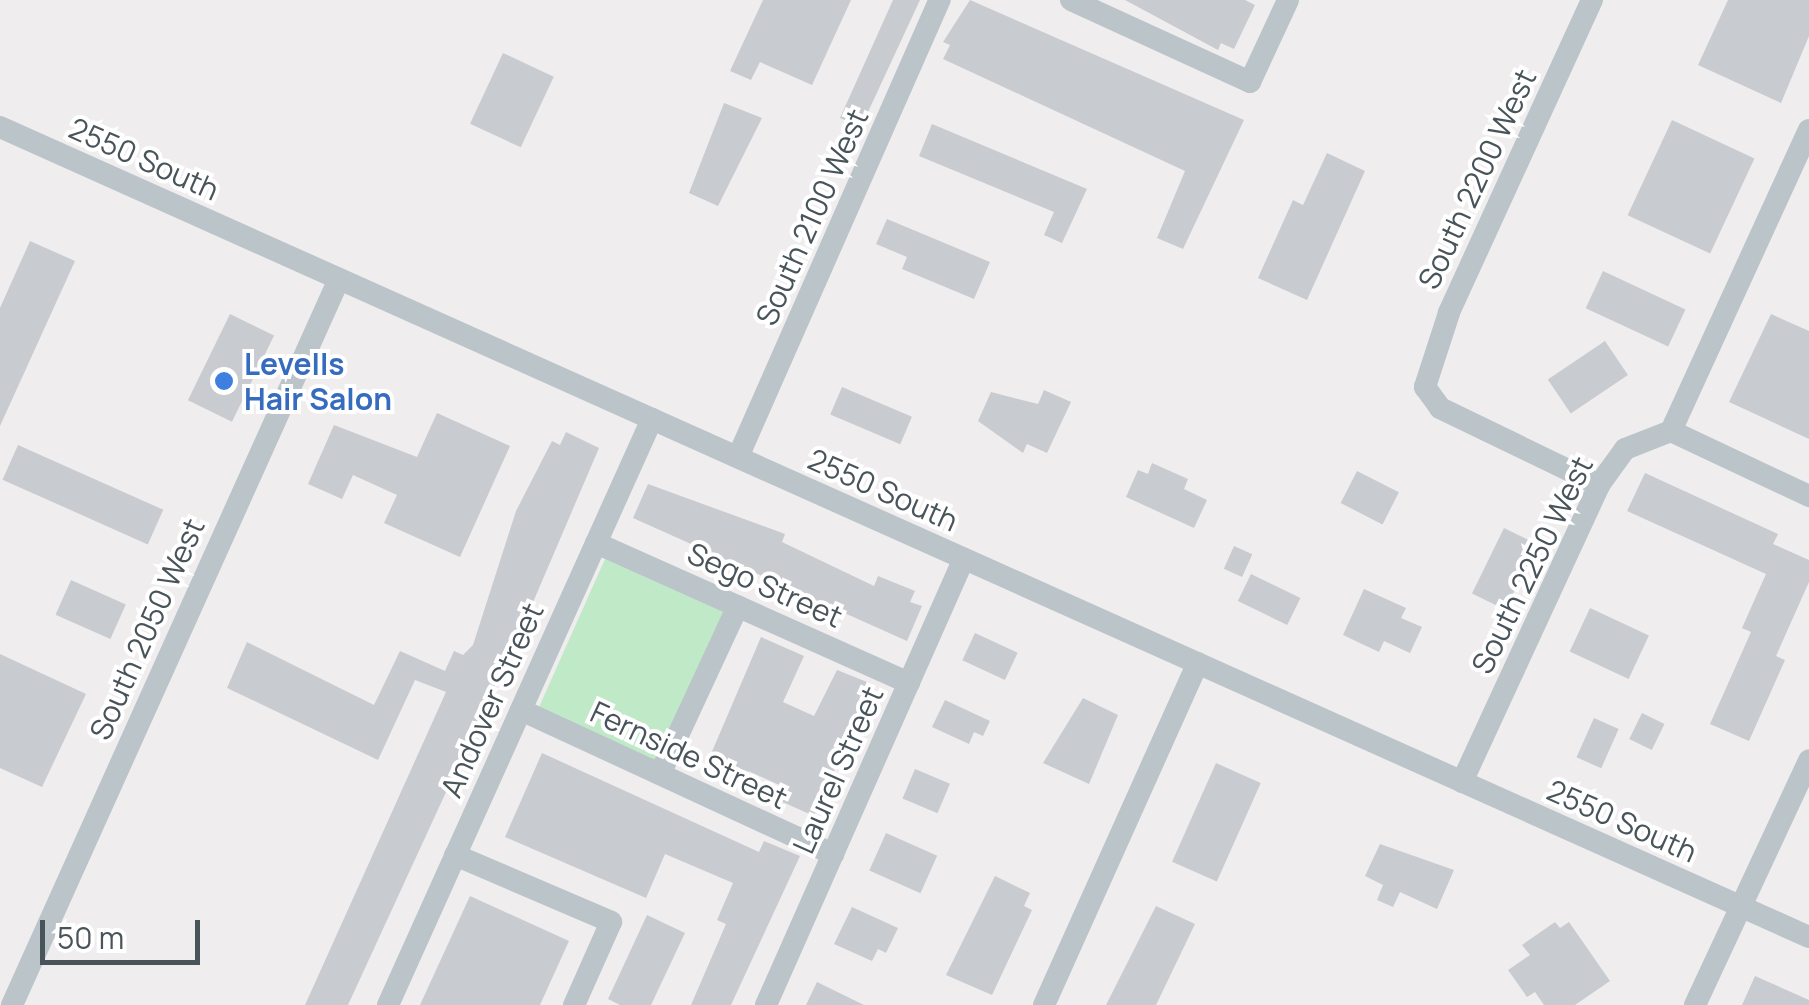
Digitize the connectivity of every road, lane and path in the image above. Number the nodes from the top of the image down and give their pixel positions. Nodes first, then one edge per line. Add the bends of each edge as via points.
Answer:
1 (940, 0) edge
2 (1071, 0) edge
3 (1288, 0) edge
4 (1592, 0) edge
5 (0, 127) edge
6 (1809, 130) edge
7 (338, 279) junction
8 (652, 419) junction
9 (1670, 432) junction
10 (738, 458) junction
11 (1598, 486) junction
12 (1809, 496) edge
13 (596, 543) junction
14 (964, 559) junction
15 (738, 606) junction
16 (1198, 663) junction
17 (910, 682) junction
18 (520, 710) junction
19 (1809, 760) edge
20 (660, 774) junction
21 (1462, 782) junction
22 (833, 854) junction
23 (455, 855) junction
24 (1741, 907) junction
25 (1809, 937) edge
26 (12, 1005) edge
27 (388, 1005) edge
28 (574, 1005) edge
29 (766, 1005) edge
30 (1044, 1005) edge
31 (1695, 1005) edge

1 - 10 street, South 2100 West
2 - 3 street via 1250,82
4 - 11 street, South 2200 West via 1449,313 1425,387 1440,408
5 - 7 street, 2550 South
6 - 9 street
7 - 8 street, 2550 South
7 - 26 street, South 2050 West
8 - 10 street, 2550 South
8 - 13 street, Andover Street
9 - 11 street, South 2250 West via 1625,449
9 - 12 street
10 - 14 street, 2550 South
11 - 21 street, South 2250 West
13 - 15 street, Sego Street
13 - 18 street, Andover Street
14 - 16 street, 2550 South
14 - 17 street, Laurel Street
15 - 17 street, Sego Street
15 - 20 street
16 - 21 street, 2550 South
16 - 30 street
17 - 22 street, Laurel Street
18 - 20 street, Fernside Street
18 - 23 street, Andover Street
19 - 24 street
20 - 22 street, Fernside Street
21 - 24 street, 2550 South
22 - 29 street, Laurel Street
23 - 27 street, Andover Street
23 - 28 street via 610,922
24 - 25 street, 2550 South
24 - 31 street

